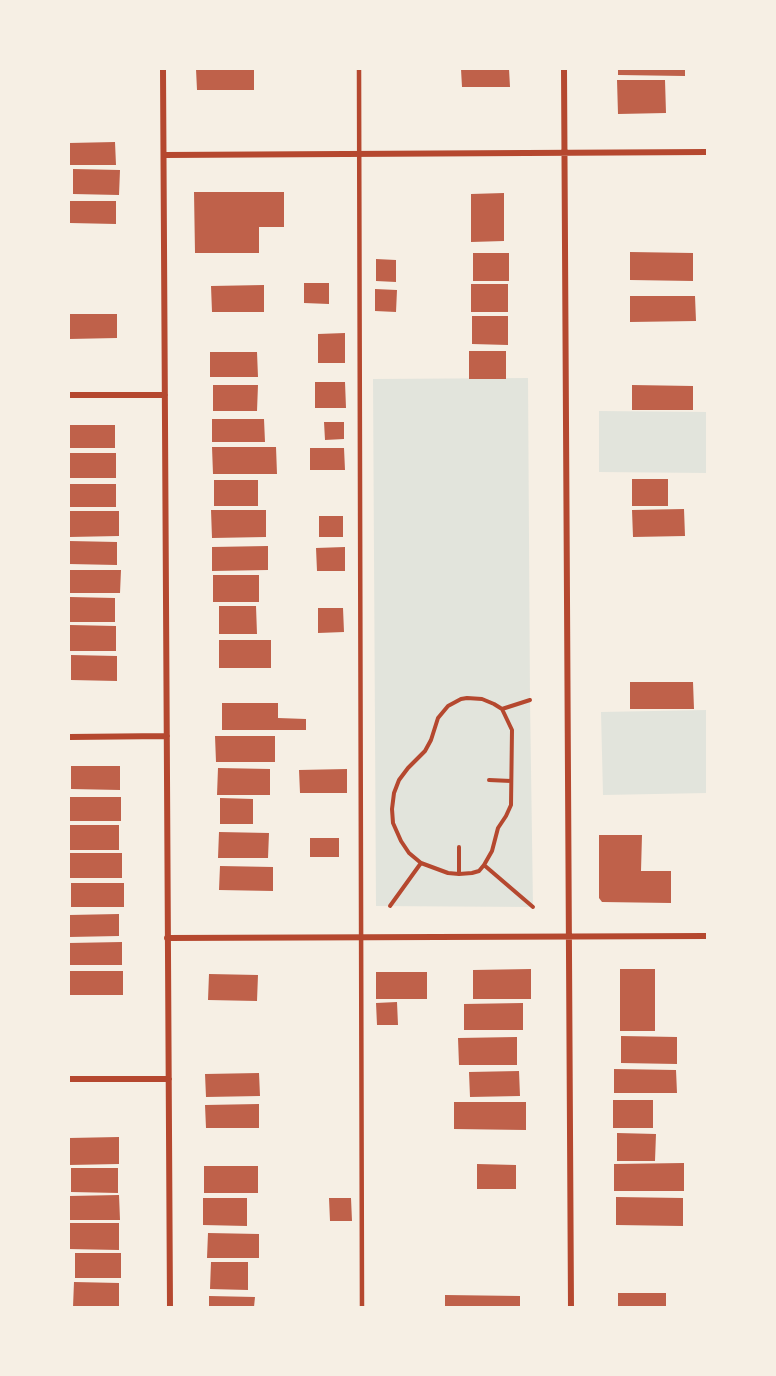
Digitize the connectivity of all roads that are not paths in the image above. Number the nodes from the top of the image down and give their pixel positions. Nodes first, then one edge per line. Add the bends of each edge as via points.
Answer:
1 (163, 69) edge
2 (358, 69) edge
3 (564, 69) edge
4 (707, 152) edge
5 (564, 153) junction
6 (164, 154) junction
7 (359, 154) junction
8 (69, 395) edge
9 (165, 395) junction
10 (166, 736) junction
11 (69, 737) edge
12 (569, 936) junction
13 (707, 936) edge
14 (360, 937) junction
15 (167, 938) junction
16 (169, 1078) junction
17 (69, 1079) edge
18 (170, 1307) edge
19 (362, 1307) edge
20 (571, 1307) edge

1 - 6 street
2 - 7 lane
3 - 5 street
4 - 5 street
5 - 7 street
5 - 12 street
6 - 7 street
6 - 9 street
7 - 14 lane
8 - 9 street
9 - 10 street
10 - 11 street
10 - 15 street
12 - 13 street
12 - 14 street
12 - 20 street
14 - 15 street
14 - 19 lane
15 - 16 street
16 - 17 street
16 - 18 street

